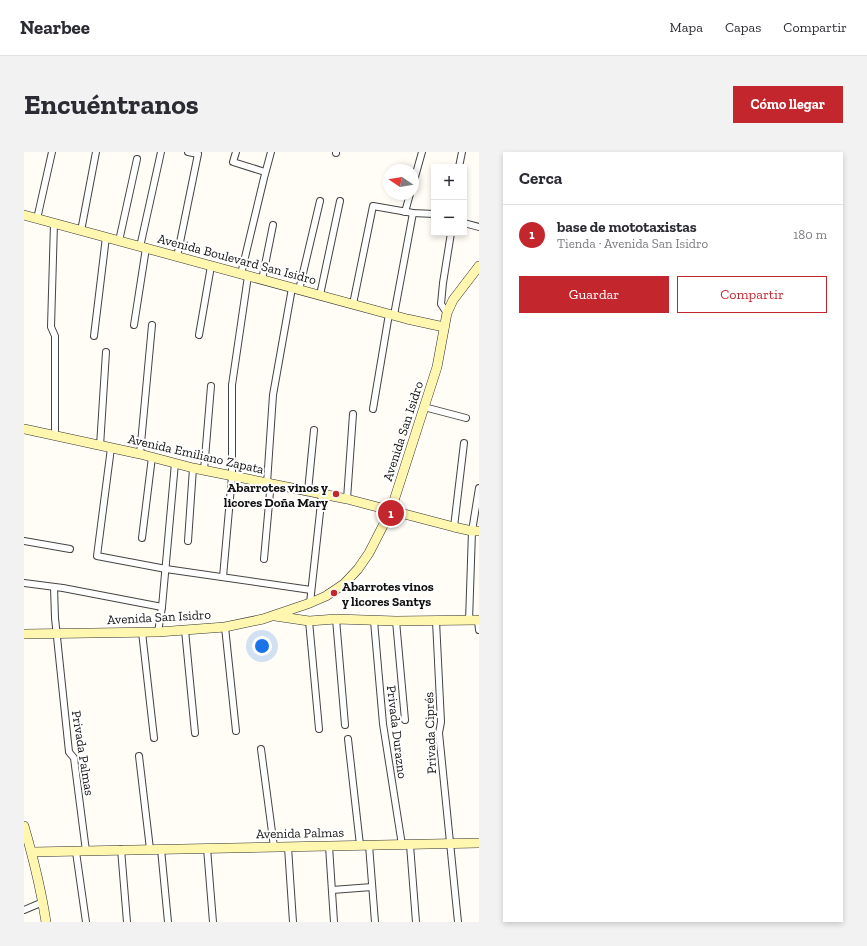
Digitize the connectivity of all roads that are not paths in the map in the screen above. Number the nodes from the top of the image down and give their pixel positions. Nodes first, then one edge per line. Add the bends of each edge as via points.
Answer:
1 (52, 152) edge
2 (96, 152) edge
3 (161, 152) edge
4 (188, 152) edge
5 (236, 152) edge
6 (271, 152) edge
7 (422, 152) edge
8 (462, 152) edge
9 (138, 159) dead end
10 (419, 164) edge
11 (460, 164) edge
12 (265, 172) junction
13 (408, 200) edge
14 (320, 201) dead end
15 (340, 201) dead end
16 (405, 212) junction
17 (413, 213) junction
18 (431, 214) edge
19 (24, 215) edge
20 (37, 219) junction
21 (54, 223) junction
22 (467, 224) edge
23 (273, 225) dead end
24 (479, 227) edge
25 (81, 231) junction
26 (451, 236) edge
27 (106, 237) junction
28 (119, 241) junction
29 (143, 247) junction
30 (177, 257) junction
31 (211, 266) junction
32 (479, 266) edge
33 (244, 275) junction
34 (262, 280) junction
35 (295, 289) junction
36 (320, 295) junction
37 (353, 304) junction
38 (447, 313) junction
39 (392, 314) junction
40 (134, 325) dead end
41 (152, 325) dead end
42 (444, 327) junction
43 (94, 336) dead end
44 (199, 336) dead end
45 (106, 352) dead end
46 (211, 386) dead end
47 (424, 407) junction
48 (374, 408) dead end
49 (353, 414) dead end
50 (466, 418) dead end
51 (24, 429) edge
52 (314, 430) dead end
53 (55, 435) junction
54 (464, 443) dead end
55 (100, 446) junction
56 (111, 448) junction
57 (140, 454) junction
58 (152, 457) junction
59 (175, 463) junction
60 (193, 468) junction
61 (204, 470) junction
62 (232, 476) junction
63 (267, 483) junction
64 (479, 488) edge
65 (308, 491) junction
66 (322, 494) junction
67 (347, 499) junction
68 (391, 510) junction
69 (454, 527) junction
70 (475, 531) edge
71 (142, 538) dead end
72 (188, 541) dead end
73 (24, 542) edge
74 (70, 549) dead end
75 (264, 559) dead end
76 (166, 570) junction
77 (223, 577) junction
78 (24, 583) edge
79 (54, 587) junction
80 (312, 590) junction
81 (310, 603) junction
82 (162, 608) junction
83 (273, 616) junction
84 (336, 619) junction
85 (309, 621) junction
86 (374, 621) junction
87 (396, 621) junction
88 (436, 621) junction
89 (476, 623) edge
90 (225, 627) junction
91 (185, 630) junction
92 (142, 632) junction
93 (158, 632) junction
94 (24, 634) edge
95 (57, 634) junction
96 (405, 720) dead end
97 (345, 725) dead end
98 (319, 729) dead end
99 (236, 731) dead end
100 (196, 734) dead end
101 (154, 738) dead end
102 (348, 739) dead end
103 (261, 749) dead end
104 (139, 756) dead end
105 (24, 826) edge
106 (26, 843) edge
107 (479, 843) edge
108 (449, 844) junction
109 (365, 845) junction
110 (406, 845) junction
111 (330, 846) junction
112 (274, 847) junction
113 (288, 847) junction
114 (207, 848) junction
115 (121, 849) junction
116 (150, 849) junction
117 (161, 849) junction
118 (86, 851) junction
119 (32, 852) junction
120 (76, 852) junction
121 (372, 887) junction
122 (332, 890) junction
123 (43, 902) junction
124 (24, 910) edge
125 (46, 922) edge
126 (86, 922) edge
127 (127, 922) edge
128 (168, 922) edge
129 (213, 922) edge
130 (293, 922) edge
131 (334, 922) edge
132 (375, 922) edge
133 (416, 922) edge
134 (458, 922) edge

1 - 20 street
2 - 25 street
3 - 29 street
4 - 30 street via 198,154
5 - 12 street via 233,162
6 - 12 street
7 - 10 street
8 - 11 street
9 - 28 street
12 - 33 street
13 - 16 street
14 - 35 street
15 - 36 street
16 - 17 street
16 - 37 street via 373,206
17 - 18 street
17 - 39 street
19 - 20 main road, Avenida Boulevard San Isidro
20 - 21 main road, Avenida Boulevard San Isidro
21 - 25 main road, Avenida Boulevard San Isidro
21 - 53 street via 51,327 55,336
22 - 24 street
23 - 34 street
25 - 27 main road, Avenida Boulevard San Isidro
26 - 38 street via 441,304
27 - 28 main road, Avenida Boulevard San Isidro
27 - 43 street
28 - 29 main road, Avenida Boulevard San Isidro
29 - 30 main road, Avenida Boulevard San Isidro
29 - 40 street
30 - 31 main road, Avenida Boulevard San Isidro
31 - 33 main road, Avenida Boulevard San Isidro
31 - 44 street
32 - 38 main road, Avenida San Isidro via 453,300
33 - 34 main road, Avenida Boulevard San Isidro
33 - 62 street via 232,385
34 - 35 main road, Avenida Boulevard San Isidro
35 - 36 main road, Avenida Boulevard San Isidro
35 - 63 street via 273,395
36 - 37 main road, Avenida Boulevard San Isidro
37 - 39 main road, Avenida Boulevard San Isidro
38 - 42 main road, Avenida San Isidro
39 - 42 main road, Avenida Boulevard San Isidro
39 - 48 street
41 - 57 street
42 - 47 main road, Avenida San Isidro via 437,367
45 - 55 street
46 - 61 street
47 - 50 street
47 - 68 main road, Avenida San Isidro
49 - 67 street
51 - 53 main road, Avenida Emiliano Zapata
52 - 65 street
53 - 55 main road, Avenida Emiliano Zapata
54 - 69 street
55 - 56 main road, Avenida Emiliano Zapata
56 - 57 main road, Avenida Emiliano Zapata
56 - 76 street via 97,556
57 - 58 main road, Avenida Emiliano Zapata
58 - 59 main road, Avenida Emiliano Zapata
58 - 71 street
59 - 60 main road, Avenida Emiliano Zapata
59 - 76 street
60 - 61 main road, Avenida Emiliano Zapata
60 - 72 street
61 - 62 main road, Avenida Emiliano Zapata
62 - 63 main road, Avenida Emiliano Zapata
62 - 77 street
63 - 65 main road, Avenida Emiliano Zapata
63 - 75 street via 270,492
64 - 70 street
65 - 66 main road, Avenida Emiliano Zapata
66 - 67 main road, Avenida Emiliano Zapata
66 - 80 street
67 - 68 main road, Avenida Emiliano Zapata
68 - 69 main road, Avenida Emiliano Zapata
68 - 81 main road, Avenida San Isidro via 382,531 358,569 344,584
69 - 70 main road, Avenida Emiliano Zapata
70 - 89 street
73 - 74 street
76 - 77 street
76 - 82 street
77 - 80 street
78 - 79 street
79 - 82 street
79 - 95 street, Privada Palmas
80 - 81 street
81 - 83 main road, Avenida San Isidro
82 - 93 street
83 - 85 main road
83 - 90 main road, Avenida San Isidro
84 - 85 main road
84 - 86 main road
84 - 97 street
85 - 98 street
86 - 87 main road
86 - 110 street, Privada Durazno via 383,724
87 - 88 main road
87 - 96 street
88 - 89 main road
88 - 108 street, Privada Ciprés via 441,722 439,733
90 - 91 main road, Avenida San Isidro
90 - 99 street
91 - 93 main road, Avenida San Isidro
91 - 100 street
92 - 93 main road, Avenida San Isidro
92 - 95 main road, Avenida San Isidro
92 - 101 street
94 - 95 main road, Avenida San Isidro
95 - 118 street, Privada Palmas via 69,752 74,758
102 - 109 street
103 - 112 street
104 - 116 street
105 - 106 main road
106 - 119 main road
107 - 108 main road, Avenida Palmas
108 - 110 main road, Avenida Palmas
108 - 134 street, Privada Ciprés
109 - 110 main road, Avenida Palmas
109 - 111 main road, Avenida Palmas
109 - 121 street
110 - 133 street, Privada Durazno
111 - 113 main road, Avenida Palmas
111 - 122 street
112 - 113 main road, Avenida Palmas
112 - 114 main road, Avenida Palmas
113 - 130 street
114 - 117 main road, Avenida Palmas
114 - 129 street
115 - 116 main road, Avenida Palmas
115 - 118 main road, Avenida Palmas
115 - 127 street
116 - 117 main road, Avenida Palmas
117 - 128 street
118 - 120 main road, Avenida Palmas
119 - 120 main road, Avenida Palmas
119 - 123 main road
120 - 126 street
121 - 122 street
121 - 132 street
122 - 131 street
123 - 124 street
123 - 125 main road

